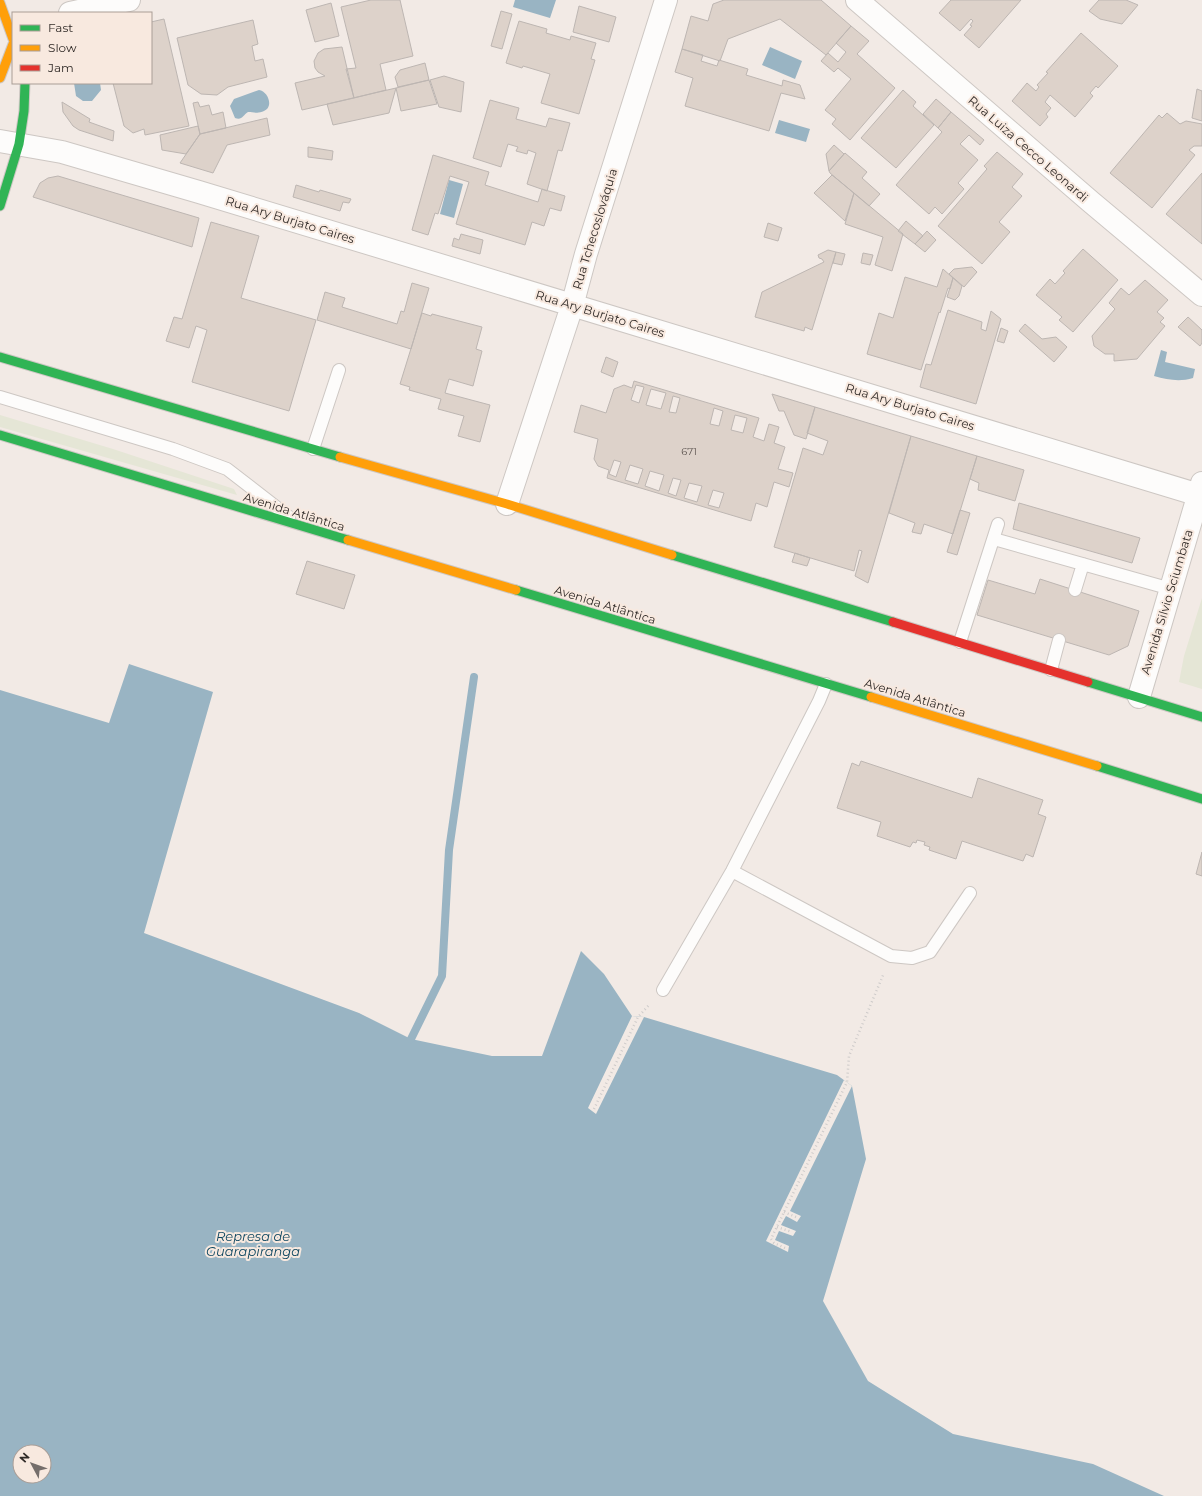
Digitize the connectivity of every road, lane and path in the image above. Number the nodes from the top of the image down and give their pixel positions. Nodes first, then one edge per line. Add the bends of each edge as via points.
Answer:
1 (129, 0) edge
2 (666, 0) edge
3 (856, 0) edge
4 (0, 3) edge
5 (75, 12) edge
6 (12, 34) edge
7 (0, 78) edge
8 (25, 84) edge
9 (10, 142) edge
10 (0, 206) edge
11 (1202, 295) edge
12 (572, 306) junction
13 (0, 357) edge
14 (339, 370) dead end
15 (0, 398) edge
16 (0, 435) edge
17 (313, 449) junction
18 (1200, 489) edge
19 (507, 504) junction
20 (998, 524) dead end
21 (302, 526) junction
22 (994, 539) junction
23 (1083, 564) junction
24 (1171, 589) junction
25 (1075, 590) dead end
26 (1059, 640) dead end
27 (960, 642) junction
28 (1051, 670) junction
29 (826, 684) junction
30 (1139, 697) junction
31 (1202, 717) edge
32 (1202, 799) edge
33 (732, 871) junction
34 (970, 893) dead end
35 (891, 956) junction
36 (664, 990) joint
37 (594, 1109) dead end
38 (784, 1212) junction
39 (796, 1217) dead end
40 (777, 1227) junction
41 (792, 1232) dead end
42 (785, 1248) dead end

1 - 5 street
2 - 12 street, Rua Tchecoslováquia
3 - 11 street, Rua Luiza Cecco Leonardi
4 - 6 main road
6 - 7 main road
8 - 9 main road via 24,112
9 - 10 main road
9 - 12 street, Rua Ary Burjato Caires via 78,156
12 - 18 street, Rua Ary Burjato Caires
12 - 19 street, Rua Tchecoslováquia
13 - 17 main road
14 - 17 lane
15 - 21 lane via 174,449 227,469
16 - 21 main road, Avenida Atlântica
17 - 19 main road
18 - 24 street, Avenida Silvio Sciumbata
19 - 27 main road
20 - 22 lane
21 - 29 main road, Avenida Atlântica
22 - 23 lane
22 - 27 lane
23 - 24 lane
23 - 25 lane
24 - 30 street, Avenida Silvio Sciumbata
26 - 28 lane
27 - 28 main road
28 - 30 main road
29 - 32 main road, Avenida Atlântica
29 - 33 lane
30 - 31 main road
33 - 35 lane
33 - 36 lane
34 - 35 lane via 930,952 912,958
35 - 38 path via 848,1056 847,1082
36 - 37 path via 638,1017
38 - 39 path
38 - 40 path
40 - 41 path
40 - 42 path via 771,1239

